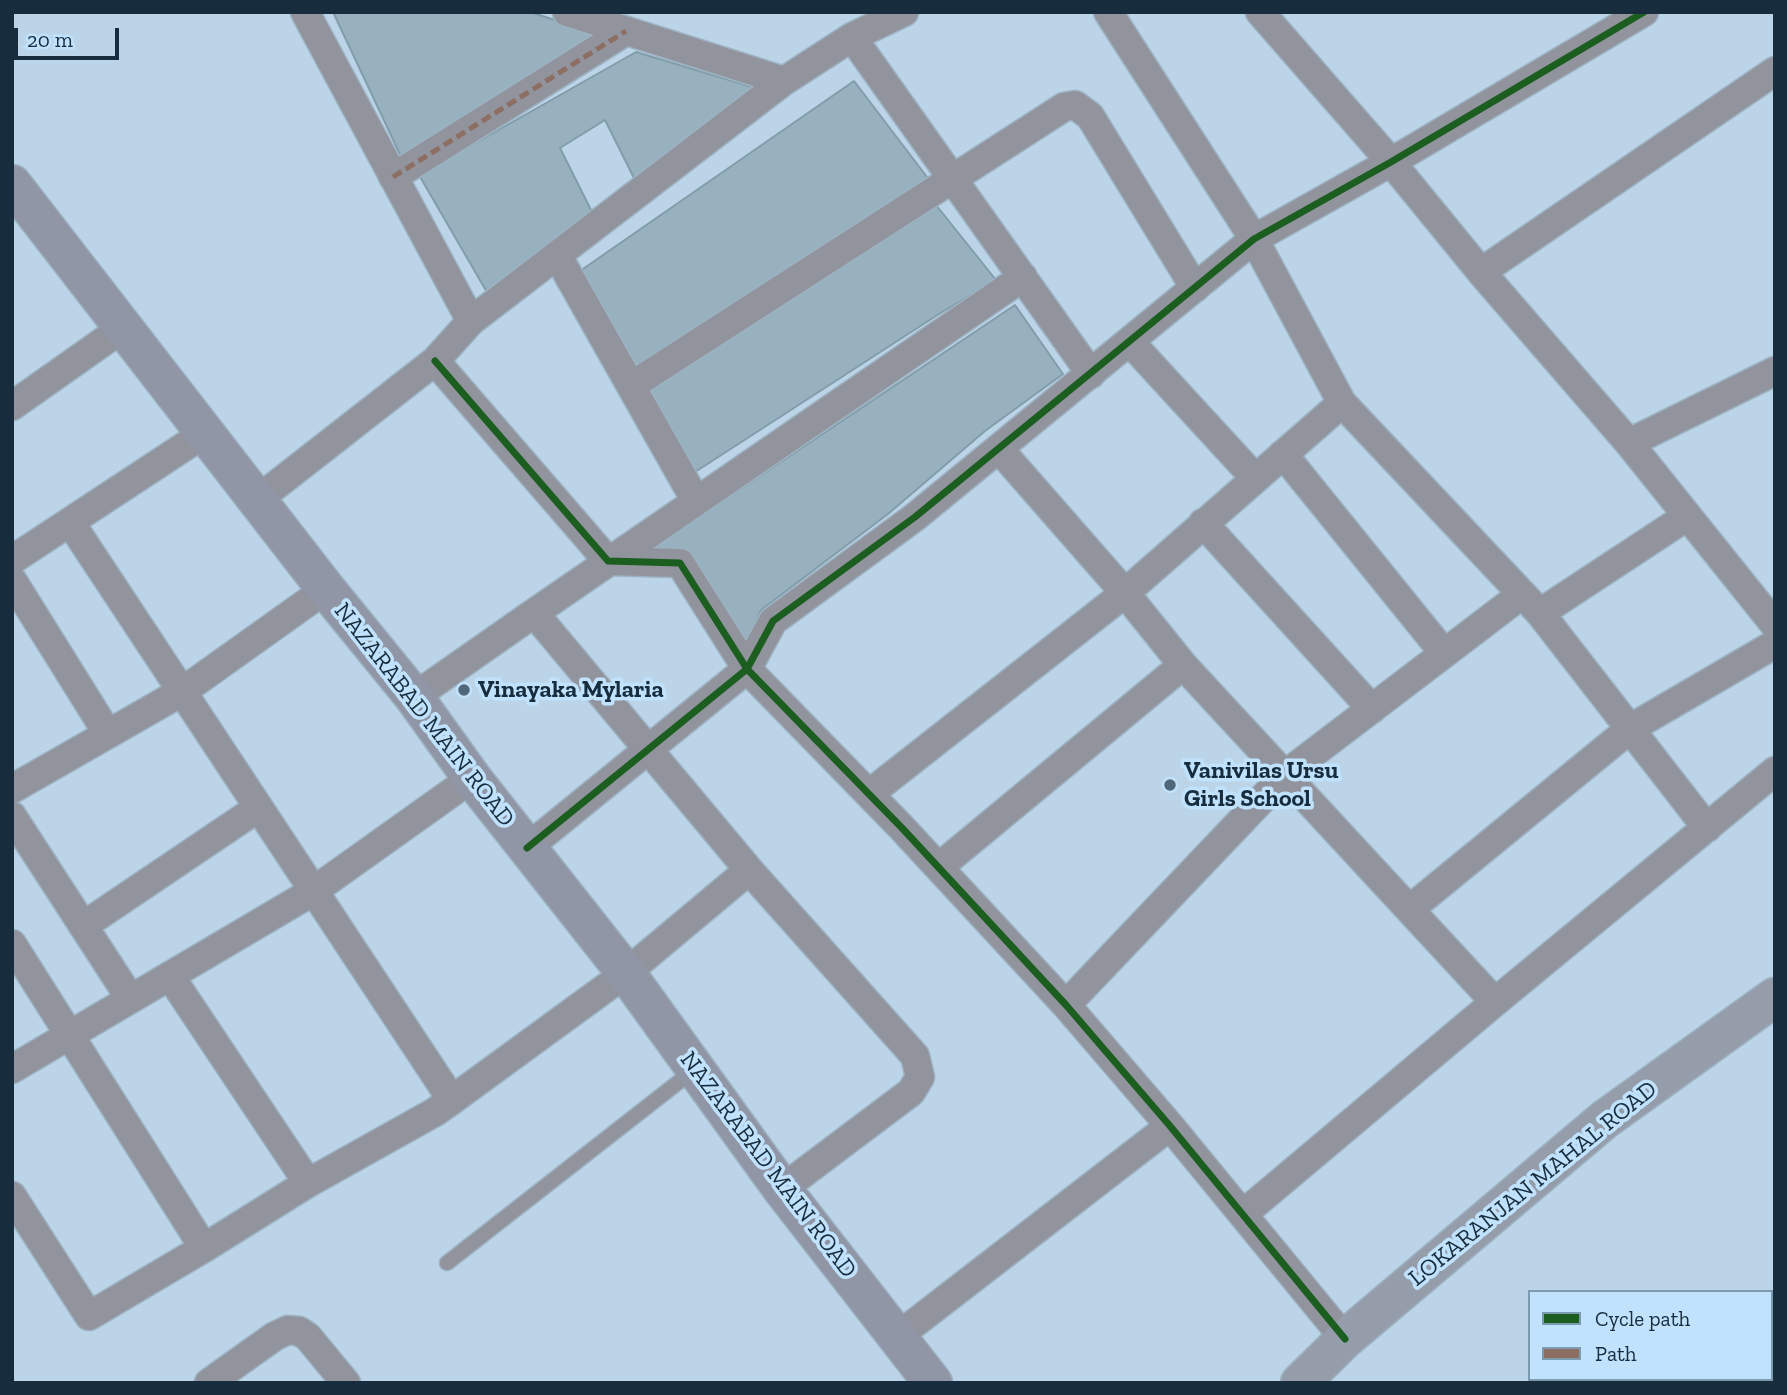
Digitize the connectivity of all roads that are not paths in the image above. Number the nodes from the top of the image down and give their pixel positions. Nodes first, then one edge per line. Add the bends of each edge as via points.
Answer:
1 (305, 12) edge
2 (567, 12) edge
3 (1108, 12) edge
4 (1260, 12) edge
5 (1644, 12) edge
6 (886, 16) edge
7 (626, 31) junction
8 (852, 37) junction
9 (1775, 71) edge
10 (784, 81) junction
11 (1391, 162) junction
12 (393, 177) junction
13 (952, 178) junction
14 (12, 184) edge
15 (1254, 239) junction
16 (557, 255) junction
17 (1481, 272) junction
18 (1023, 277) junction
19 (1195, 288) junction
20 (471, 321) junction
21 (124, 327) junction
22 (1130, 342) junction
23 (435, 361) junction
24 (1774, 372) edge
25 (1091, 373) junction
26 (631, 386) junction
27 (14, 400) edge
28 (1342, 403) junction
29 (205, 433) junction
30 (1629, 443) junction
31 (999, 449) junction
32 (1283, 454) junction
33 (1255, 478) junction
34 (257, 500) junction
35 (696, 501) junction
36 (1686, 517) junction
37 (70, 522) junction
38 (1203, 523) junction
39 (12, 560) edge
40 (608, 561) junction
41 (12, 580) edge
42 (326, 589) junction
43 (1125, 593) junction
44 (1530, 604) junction
45 (534, 613) junction
46 (1775, 625) edge
47 (1775, 644) edge
48 (1444, 653) junction
49 (1182, 665) junction
50 (747, 669) junction
51 (183, 691) junction
52 (414, 697) junction
53 (1372, 709) junction
54 (1630, 729) junction
55 (108, 734) junction
56 (650, 750) junction
57 (1775, 771) edge
58 (1286, 774) junction
59 (472, 778) junction
60 (12, 789) edge
61 (869, 794) junction
62 (258, 808) junction
63 (12, 816) edge
64 (1707, 828) junction
65 (527, 848) junction
66 (939, 867) junction
67 (749, 870) junction
68 (312, 892) junction
69 (1410, 909) junction
70 (83, 926) junction
71 (12, 944) edge
72 (626, 973) junction
73 (170, 976) junction
74 (1775, 997) edge
75 (130, 998) junction
76 (1495, 1002) junction
77 (1066, 1005) junction
78 (70, 1034) junction
79 (12, 1069) edge
80 (695, 1069) junction
81 (452, 1100) junction
82 (1170, 1126) junction
83 (308, 1182) junction
84 (782, 1189) junction
85 (12, 1196) edge
86 (1242, 1214) junction
87 (204, 1248) junction
88 (447, 1263) dead end
89 (898, 1336) junction
90 (1345, 1339) junction
91 (209, 1383) edge
92 (346, 1383) edge
93 (933, 1383) edge
94 (1300, 1383) edge

1 - 12 street
2 - 7 street
3 - 15 street
4 - 11 street
5 - 11 street
6 - 8 street
7 - 10 street
7 - 12 street
8 - 10 street
8 - 13 street
9 - 17 street
10 - 16 street
11 - 15 street
11 - 17 street
12 - 20 street
13 - 18 street
13 - 19 street via 1064,107 1075,105 1090,116
13 - 26 street
14 - 21 main road, NAZARABAD MAIN ROAD
15 - 19 street
15 - 28 street
16 - 20 street
16 - 26 street
17 - 30 street
18 - 25 street
18 - 35 street
19 - 22 street
20 - 23 street
21 - 27 street
21 - 29 main road, NAZARABAD MAIN ROAD
22 - 25 street
22 - 33 street
23 - 34 street
23 - 40 street
24 - 30 street
25 - 31 street
26 - 35 street
28 - 32 street
28 - 44 street
29 - 34 main road, NAZARABAD MAIN ROAD
29 - 37 street
30 - 36 street
31 - 43 street
31 - 50 street via 773,621
32 - 33 street
32 - 48 street
33 - 38 street
34 - 42 main road, NAZARABAD MAIN ROAD
35 - 40 street
36 - 44 street
36 - 46 street
37 - 39 street
37 - 51 street
38 - 43 street
38 - 53 street
40 - 45 street
40 - 50 street via 680,563
41 - 55 street
42 - 51 street
42 - 52 main road, NAZARABAD MAIN ROAD
43 - 49 street
43 - 61 street
44 - 48 street
44 - 54 street
45 - 52 street
45 - 56 street
47 - 54 street
48 - 53 street
49 - 58 street
49 - 66 street
50 - 56 street
50 - 61 street
51 - 55 street
51 - 62 street
52 - 59 main road, NAZARABAD MAIN ROAD
53 - 58 street
54 - 64 street
54 - 69 street
55 - 60 street
56 - 65 street
56 - 67 street
57 - 64 street
58 - 69 street
58 - 77 street
59 - 65 main road, NAZARABAD MAIN ROAD
59 - 68 street
61 - 66 street
62 - 68 street
62 - 70 street
63 - 70 street
64 - 76 street
65 - 72 main road, NAZARABAD MAIN ROAD
66 - 77 street
67 - 72 street
67 - 84 street via 915,1055 920,1077 896,1105
68 - 73 street
68 - 81 street
69 - 76 street
70 - 75 street
71 - 78 street
72 - 80 main road, NAZARABAD MAIN ROAD
72 - 81 street
73 - 75 street
73 - 83 street
74 - 90 main road, LOKARANJAN MAHAL ROAD via 1604,1121
75 - 78 street
76 - 86 street
77 - 82 street
78 - 79 street
78 - 87 street
80 - 84 main road, NAZARABAD MAIN ROAD
80 - 88 lane
81 - 83 street
82 - 86 street
82 - 89 street
83 - 87 street
84 - 89 main road, NAZARABAD MAIN ROAD
85 - 87 street via 89,1316
86 - 90 street
89 - 93 main road, NAZARABAD MAIN ROAD
90 - 94 main road, LOKARANJAN MAHAL ROAD
91 - 92 street via 288,1330 308,1337

